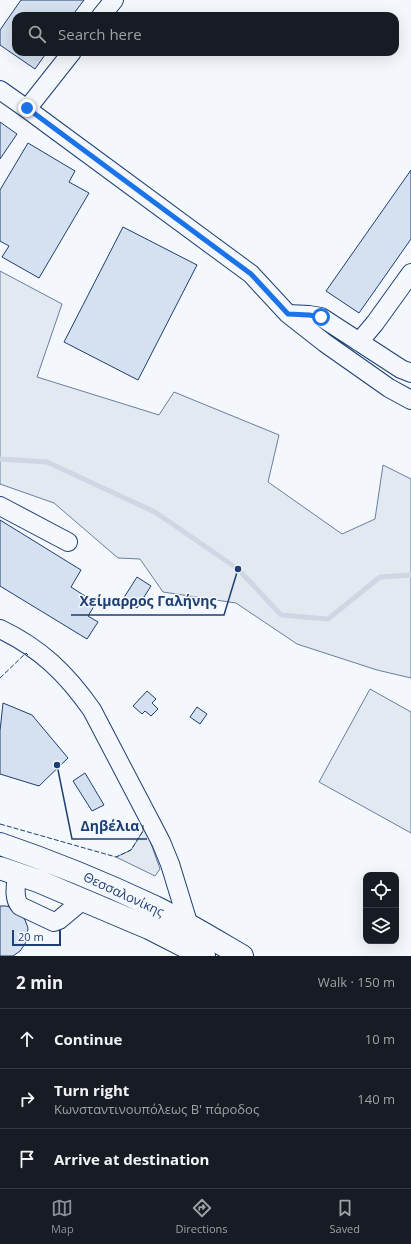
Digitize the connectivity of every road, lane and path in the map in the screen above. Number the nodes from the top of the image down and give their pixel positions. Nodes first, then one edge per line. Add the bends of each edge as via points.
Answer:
1 (114, 0) edge
2 (104, 12) edge
3 (69, 56) edge
4 (0, 90) edge
5 (27, 108) junction
6 (411, 273) edge
7 (288, 314) junction
8 (358, 342) junction
9 (411, 373) edge
10 (411, 400) edge
11 (0, 506) edge
12 (68, 542) dead end
13 (0, 629) edge
14 (0, 844) edge
15 (9, 871) edge
16 (83, 900) junction
17 (189, 926) junction
18 (204, 956) edge
19 (242, 956) edge

1 - 2 street
3 - 5 street
4 - 5 street
5 - 7 street via 251,274
6 - 8 street
7 - 8 street via 321,317
7 - 10 street via 331,348
8 - 9 street via 400,369
11 - 12 street
13 - 17 street via 34,648 60,670 92,710 161,842
14 - 17 main road, Θεσσαλονίκης via 90,878
15 - 16 main road, Θεσσαλονίκης
15 - 16 street via 16,902 54,922
16 - 18 main road, Θεσσαλονίκης via 149,928
17 - 19 main road, Θεσσαλονίκης

